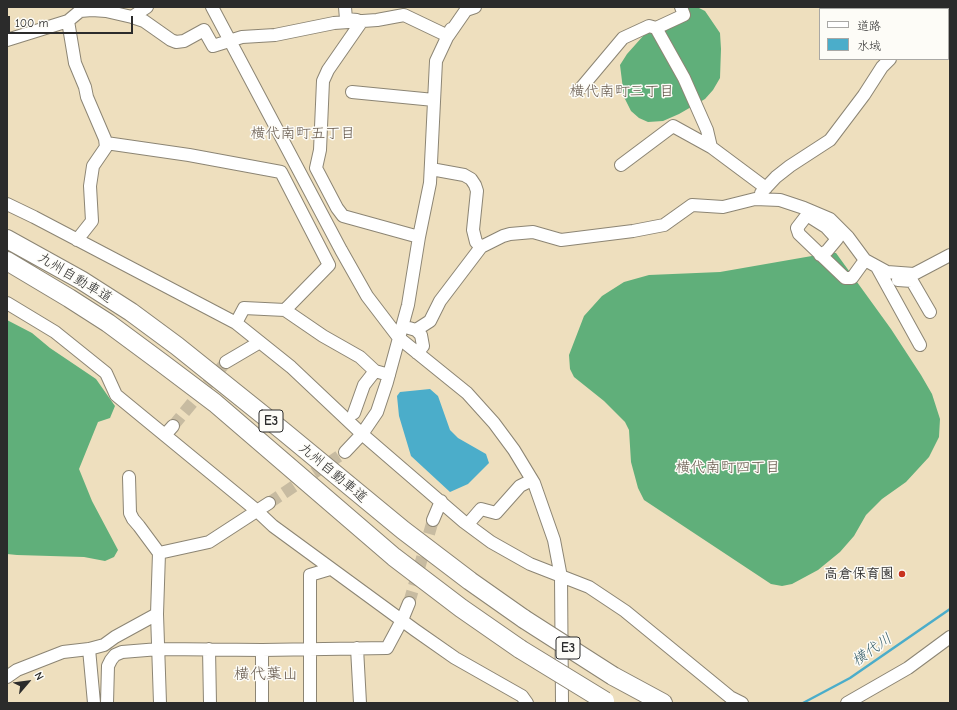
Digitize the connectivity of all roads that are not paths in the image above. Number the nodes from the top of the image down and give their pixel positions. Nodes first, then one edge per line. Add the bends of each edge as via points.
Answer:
1 (147, 7) edge
2 (212, 7) edge
3 (345, 7) edge
4 (462, 7) edge
5 (475, 7) edge
6 (681, 7) edge
7 (132, 17) junction
8 (68, 21) junction
9 (362, 21) junction
10 (656, 28) junction
11 (448, 36) junction
12 (7, 40) edge
13 (230, 41) junction
14 (889, 60) edge
15 (581, 88) dead end
16 (352, 92) dead end
17 (434, 100) junction
18 (106, 143) junction
19 (711, 147) junction
20 (621, 165) dead end
21 (431, 169) junction
22 (766, 188) junction
23 (755, 199) junction
24 (7, 204) edge
25 (337, 208) junction
26 (323, 215) junction
27 (308, 223) junction
28 (418, 237) junction
29 (7, 239) edge
30 (77, 240) junction
31 (481, 247) junction
32 (950, 255) edge
33 (865, 260) junction
34 (7, 261) edge
35 (878, 267) junction
36 (7, 269) edge
37 (883, 278) junction
38 (843, 288) dead end
39 (7, 303) edge
40 (285, 310) junction
41 (930, 312) dead end
42 (108, 323) junction
43 (236, 323) junction
44 (402, 326) junction
45 (416, 330) junction
46 (399, 338) junction
47 (260, 342) junction
48 (920, 345) dead end
49 (417, 353) junction
50 (226, 362) tunnel mouth
51 (375, 371) junction
52 (389, 375) junction
53 (354, 413) dead end
54 (173, 426) tunnel mouth
55 (362, 434) junction
56 (165, 436) junction
57 (345, 452) tunnel mouth
58 (129, 477) dead end
59 (532, 480) junction
60 (442, 501) junction
61 (269, 503) tunnel mouth
62 (256, 510) junction
63 (433, 520) tunnel mouth
64 (468, 524) junction
65 (159, 553) junction
66 (330, 569) junction
67 (561, 577) junction
68 (409, 603) tunnel mouth
69 (157, 614) junction
70 (402, 620) junction
71 (950, 637) edge
72 (357, 648) junction
73 (89, 649) junction
74 (159, 649) junction
75 (209, 649) junction
76 (309, 649) junction
77 (262, 650) junction
78 (7, 677) edge
79 (607, 702) edge
80 (94, 703) edge
81 (107, 703) edge
82 (160, 703) edge
83 (210, 703) edge
84 (262, 703) edge
85 (310, 703) edge
86 (360, 703) edge
87 (527, 703) edge
88 (562, 703) edge
89 (663, 703) edge
90 (742, 703) edge
91 (847, 703) edge

1 - 7 street
2 - 13 street
3 - 9 street via 346,18
4 - 11 street
5 - 11 street via 466,10
6 - 10 street via 684,15
7 - 8 street via 106,11 80,10
7 - 13 street via 144,21 176,42 184,41 204,30 213,46
8 - 12 street
8 - 18 street via 75,63 85,87 86,97
9 - 11 street via 404,15
9 - 13 street via 334,23
9 - 25 street via 323,81 320,150 316,168
10 - 15 street via 649,26 623,38
10 - 19 street via 684,78 707,130
11 - 17 street via 436,60
13 - 26 street
14 - 22 street via 830,140 776,176
16 - 17 street
17 - 21 street
18 - 27 street via 281,172
18 - 30 street via 93,166 90,186 92,221
19 - 20 street via 673,126
19 - 22 street
21 - 28 street
21 - 31 street via 472,178 477,191 473,230 476,242
22 - 23 street
23 - 31 street via 723,207 692,205 664,224 633,230 561,240 533,232 510,234
23 - 33 street via 780,200 830,219 848,237
24 - 30 street
25 - 26 street
25 - 28 street via 343,216
26 - 27 street
26 - 46 street via 367,296
27 - 40 street via 329,265
28 - 44 street via 408,305
29 - 89 highway, 九州自動車道 / E3, bridge via 81,280 131,312 470,581 613,676
30 - 43 street
31 - 45 street via 440,301 430,321
32 - 35 street via 914,274 887,272
33 - 35 street
33 - 38 street via 852,278 845,278 822,256 822,262
34 - 42 highway, 九州自動車道 / E3
35 - 37 street
36 - 42 highway
37 - 41 street via 912,281
37 - 48 street
39 - 56 street via 56,332 106,373 116,395
40 - 43 street via 244,308
40 - 51 street via 360,357
42 - 79 highway, 九州自動車道 / E3, bridge via 215,403 394,556 461,608 520,649
43 - 47 street
44 - 45 street
44 - 46 street
45 - 49 street via 421,335 422,346
46 - 49 street
46 - 52 street
47 - 50 street
47 - 55 street via 291,367
49 - 59 street via 467,394 489,418 514,450
51 - 52 street
51 - 53 street via 364,385
52 - 55 street via 377,412
54 - 56 street
55 - 57 street
55 - 60 street
56 - 62 street
58 - 65 street via 132,519
59 - 64 street via 520,486 496,513 481,509
59 - 67 street via 554,540
60 - 63 street
60 - 64 street
61 - 62 street
62 - 65 street via 209,542
62 - 66 street
64 - 67 street via 491,542 530,564
65 - 69 street
66 - 70 street
66 - 76 street via 310,576
67 - 88 street
67 - 90 street via 589,588 625,611 730,697
68 - 70 street
69 - 73 street via 104,645
69 - 74 street
70 - 72 street via 387,648
70 - 87 street via 455,658 522,696
71 - 91 street via 908,668
72 - 76 street
72 - 86 street
73 - 78 street via 63,652 17,670
73 - 80 street
74 - 75 street
74 - 81 street via 134,650 115,655 108,666
74 - 82 street
75 - 77 street
75 - 83 street
76 - 77 street
76 - 85 street
77 - 84 street

